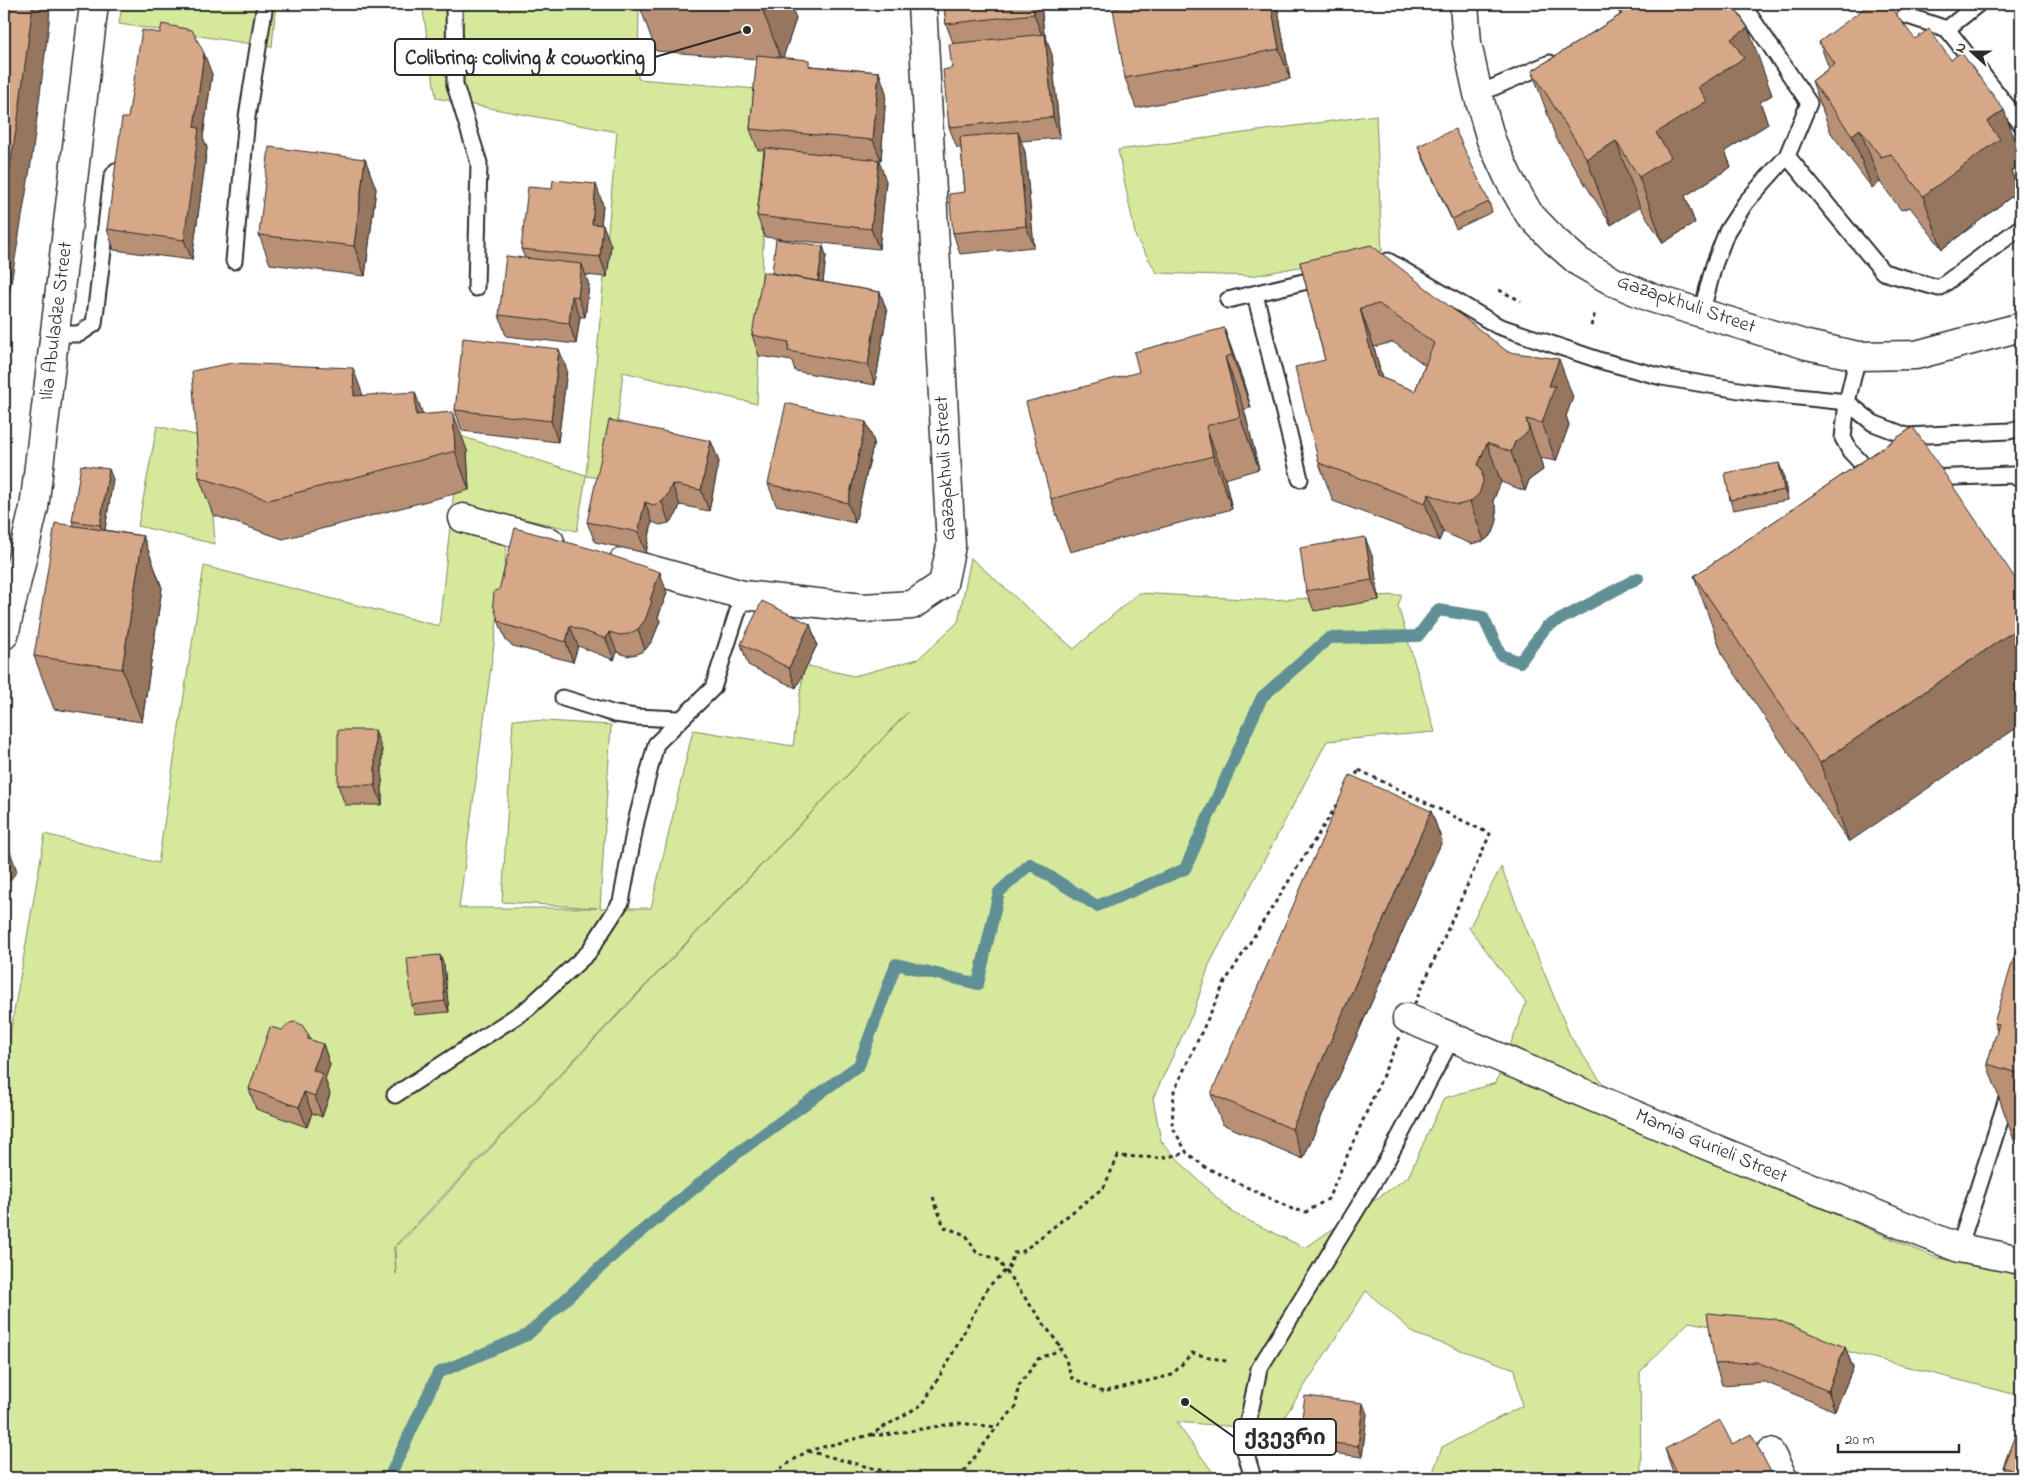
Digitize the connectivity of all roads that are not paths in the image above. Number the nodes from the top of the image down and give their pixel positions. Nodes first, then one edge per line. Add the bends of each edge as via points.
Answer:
1 (94, 4) edge
2 (265, 4) edge
3 (454, 4) edge
4 (922, 4) edge
5 (1464, 4) edge
6 (1742, 4) edge
7 (1978, 4) edge
8 (1903, 10) edge
9 (1891, 27) edge
10 (1947, 29) junction
11 (1562, 58) edge
12 (1478, 94) junction
13 (2021, 124) edge
14 (1787, 156) junction
15 (146, 173) edge
16 (2021, 227) edge
17 (234, 261) dead end
18 (1378, 263) edge
19 (1340, 273) edge
20 (476, 288) dead end
21 (1256, 294) junction
22 (1228, 300) dead end
23 (1700, 314) junction
24 (2021, 327) edge
25 (55, 334) junction
26 (1858, 356) junction
27 (1846, 402) junction
28 (2021, 428) edge
29 (1890, 474) edge
30 (1917, 478) edge
31 (1300, 479) dead end
32 (2021, 480) edge
33 (463, 518) dead end
34 (575, 549) edge
35 (603, 557) edge
36 (743, 595) junction
37 (4, 635) edge
38 (563, 698) dead end
39 (679, 719) junction
40 (1407, 1018) road end
41 (1452, 1038) junction
42 (2021, 1055) edge
43 (395, 1095) dead end
44 (1959, 1248) junction
45 (2021, 1260) edge
46 (1770, 1453) dead end
47 (1253, 1478) edge
48 (1783, 1478) edge

1 - 25 street, Ilia Abuladze Street
2 - 17 lane via 247,117
3 - 20 lane via 455,85 479,163
4 - 36 street, Gazapkhuli Street via 951,546 943,584 912,606 863,608
5 - 12 street, Gazapkhuli Street via 1467,43
6 - 14 lane via 1813,98
7 - 10 lane
8 - 9 lane
8 - 10 lane
10 - 13 lane
11 - 12 lane
12 - 23 street, Gazapkhuli Street via 1491,140 1509,179 1529,214 1555,241 1579,262 1614,282
14 - 16 lane via 1883,272 1938,288
14 - 23 lane via 1746,202 1727,231
15 - 25 lane via 116,171 112,177 94,324 79,334
18 - 27 lane via 1388,261 1498,326 1602,361 1662,377
19 - 21 lane
21 - 22 lane
21 - 31 lane
23 - 26 street, Gazapkhuli Street
24 - 26 street, Gazapkhuli Street via 1916,355
25 - 37 street, Ilia Abuladze Street via 34,508
26 - 27 lane
27 - 28 lane via 1873,424 1908,436
27 - 29 lane via 1843,438 1850,451 1865,467
30 - 32 lane via 2012,475
33 - 34 street
35 - 36 street, Gazapkhuli Street
36 - 39 lane via 712,688
38 - 39 lane via 615,714
39 - 43 lane via 656,744 636,822 621,902 588,953 528,1009
40 - 41 street, Mamia Gurieli Street
41 - 44 street, Mamia Gurieli Street
41 - 47 lane via 1387,1160 1259,1369 1246,1432 1245,1451
42 - 44 lane
44 - 45 street, Mamia Gurieli Street
46 - 48 street

